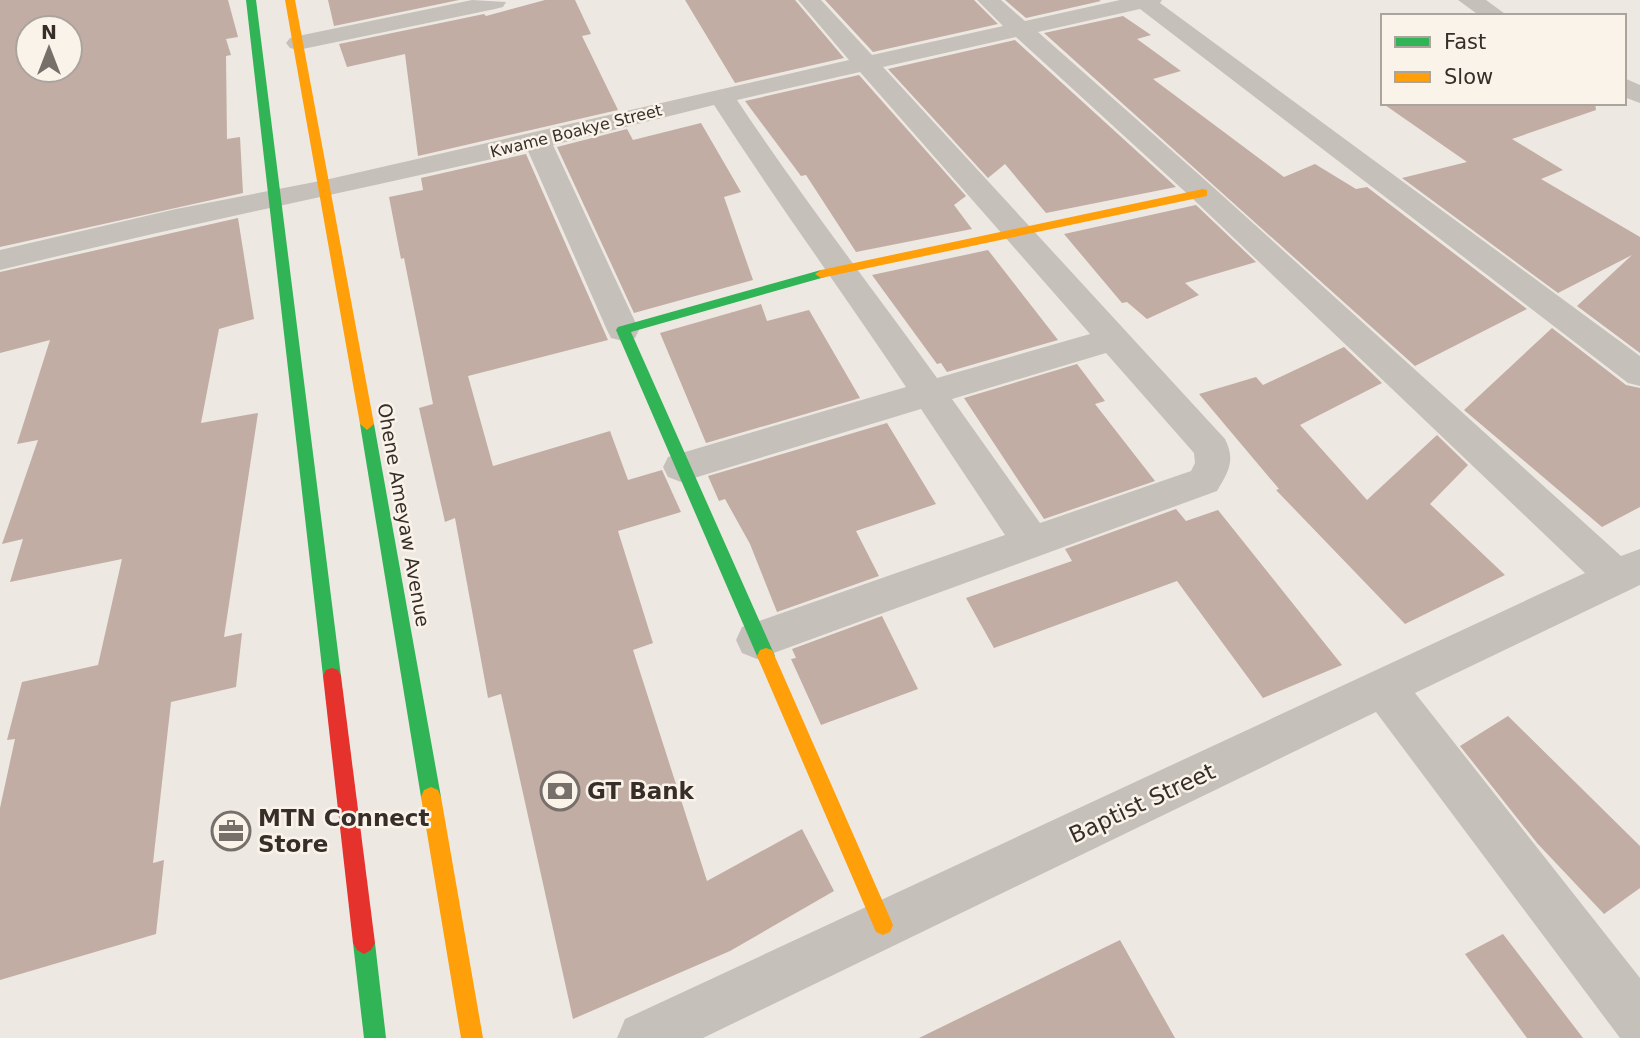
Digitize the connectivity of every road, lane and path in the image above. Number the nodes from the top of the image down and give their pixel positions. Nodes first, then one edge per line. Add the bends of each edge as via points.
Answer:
1 (251, 0) edge
2 (290, 0) edge
3 (494, 0) edge
4 (809, 0) edge
5 (988, 0) edge
6 (1469, 0) edge
7 (1146, 1) edge
8 (1494, 14) edge
9 (1018, 29) junction
10 (298, 43) junction
11 (867, 63) junction
12 (722, 96) junction
13 (537, 141) junction
14 (325, 189) junction
15 (1203, 192) junction
16 (276, 198) junction
17 (1018, 233) junction
18 (0, 260) edge
19 (842, 268) junction
20 (623, 330) junction
21 (1112, 339) junction
22 (1640, 374) edge
23 (929, 393) junction
24 (681, 467) junction
25 (1031, 541) junction
26 (1628, 572) edge
27 (757, 640) junction
28 (1385, 688) junction
29 (883, 925) junction
30 (1640, 1021) edge
31 (374, 1038) edge
32 (472, 1038) edge
33 (644, 1038) edge

1 - 16 main road
2 - 10 main road, Ohene Ameyaw Avenue
3 - 10 street
4 - 11 street
5 - 9 street
6 - 8 street
7 - 9 street, Kwame Boakye Street
7 - 22 street
9 - 11 street, Kwame Boakye Street
9 - 15 street
10 - 14 main road, Ohene Ameyaw Avenue
11 - 12 street, Kwame Boakye Street
11 - 17 street
12 - 13 street, Kwame Boakye Street
12 - 19 street via 780,186
13 - 14 street, Kwame Boakye Street
13 - 20 street
14 - 16 street, Kwame Boakye Street
14 - 32 main road, Ohene Ameyaw Avenue
15 - 17 main road
15 - 26 street
16 - 18 street, Kwame Boakye Street
16 - 31 main road
17 - 19 main road
17 - 21 street
19 - 20 main road
19 - 23 street
20 - 24 main road
21 - 23 street
21 - 25 street via 1212,449 1214,464 1204,481
23 - 24 street
23 - 25 street
24 - 27 main road
25 - 27 street
26 - 28 street, Baptist Street
27 - 29 main road
28 - 29 street, Baptist Street
28 - 30 street
29 - 33 street, Baptist Street

